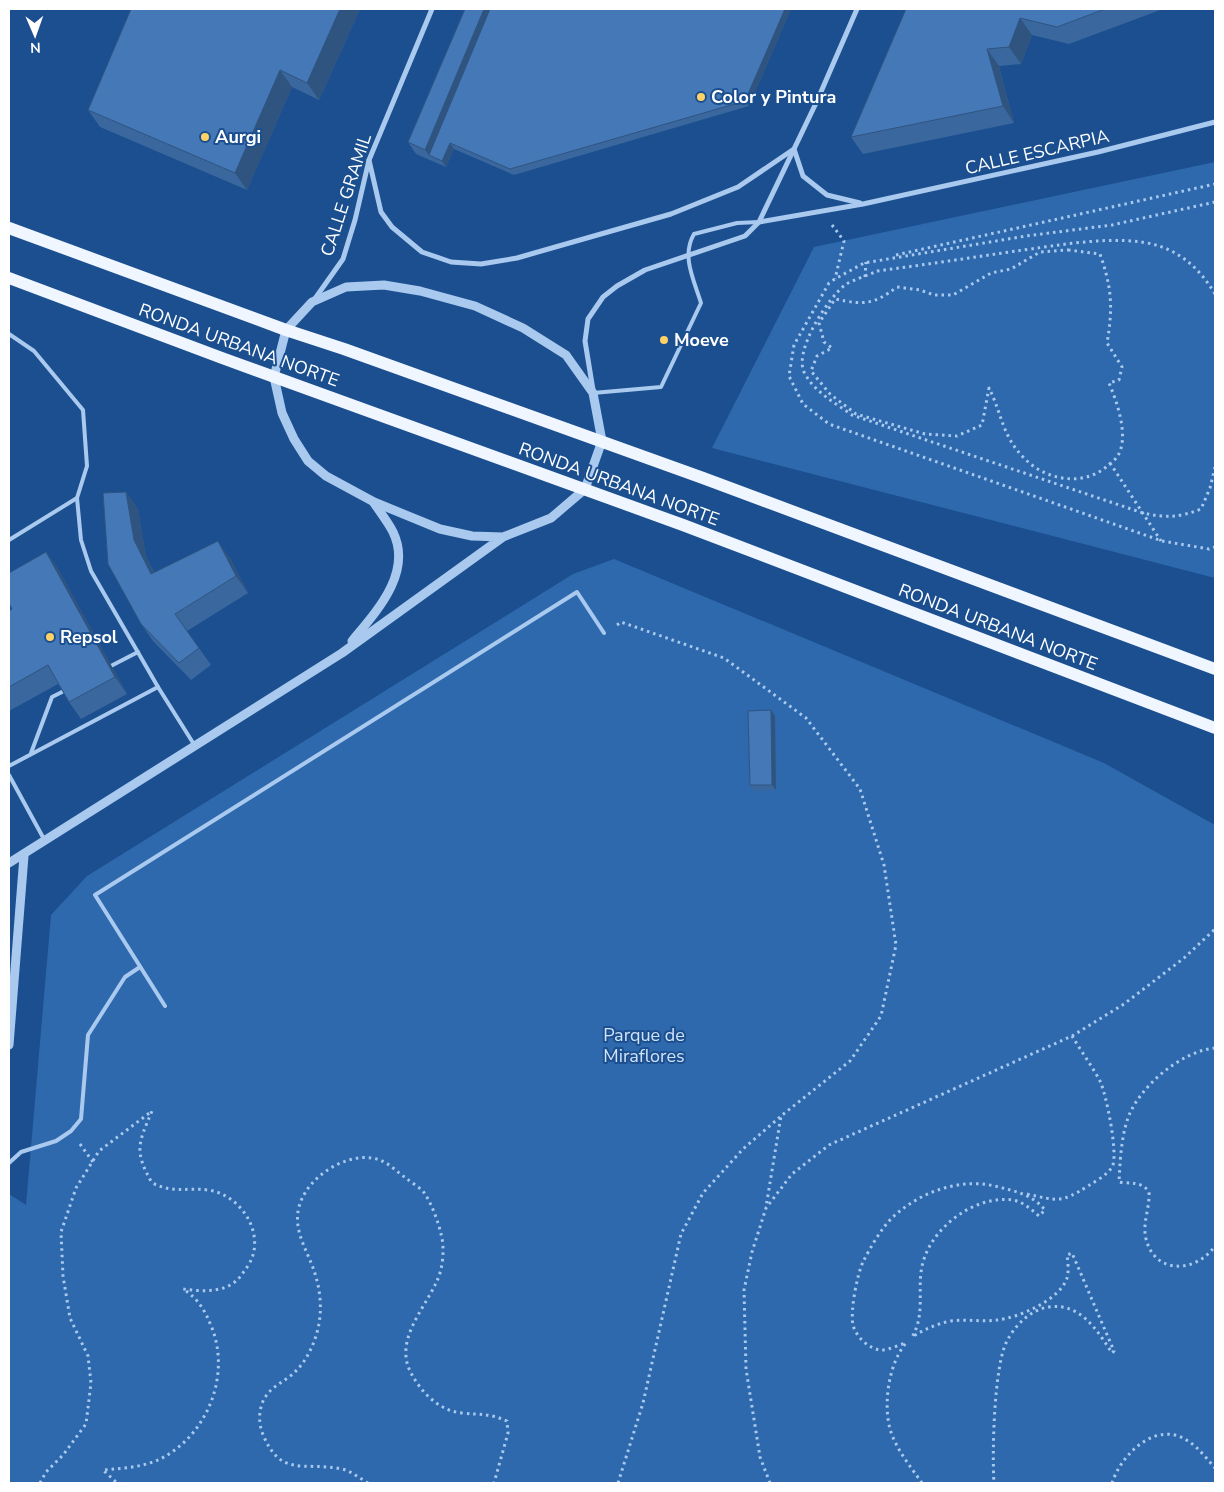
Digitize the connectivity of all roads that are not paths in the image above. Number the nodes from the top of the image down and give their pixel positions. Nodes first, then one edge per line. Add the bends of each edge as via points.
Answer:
1 (432, 9) edge
2 (857, 9) edge
3 (1215, 122) edge
4 (794, 149) junction
5 (369, 160) junction
6 (864, 204) junction
7 (759, 222) junction
8 (9, 228) edge
9 (687, 256) junction
10 (9, 278) edge
11 (312, 302) junction
12 (286, 330) junction
13 (9, 334) edge
14 (274, 377) junction
15 (593, 393) junction
16 (602, 441) junction
17 (585, 489) junction
18 (77, 498) junction
19 (374, 502) junction
20 (503, 537) junction
21 (9, 540) edge
22 (604, 633) road end
23 (138, 652) junction
24 (342, 653) junction
25 (1215, 669) edge
26 (104, 670) edge
27 (158, 687) junction
28 (69, 688) edge
29 (1215, 728) edge
30 (195, 746) junction
31 (31, 754) junction
32 (9, 766) edge
33 (9, 775) edge
34 (45, 841) junction
35 (24, 856) junction
36 (9, 863) edge
37 (140, 967) junction
38 (165, 1006) dead end
39 (9, 1045) edge
40 (9, 1163) edge

1 - 5 street, CALLE GRAMIL
2 - 4 street
3 - 6 street, CALLE ESCARPIA via 1098,152
4 - 5 street via 738,187 670,214 517,258 481,264 451,262 422,252 392,227 381,212
4 - 6 street, CALLE ESCARPIA via 803,176 826,195
4 - 7 street
5 - 11 street, CALLE GRAMIL via 343,259
6 - 7 street, CALLE ESCARPIA
7 - 9 street, CALLE ESCARPIA via 745,236
7 - 9 lane via 737,223 694,234 688,244
8 - 12 main road, RONDA URBANA NORTE
9 - 15 street, CALLE ESCARPIA via 645,270 617,286 588,318 585,341
9 - 15 lane via 701,303 661,387
10 - 14 main road, RONDA URBANA NORTE
11 - 12 street
11 - 15 street via 346,287 384,284 475,306 524,328 566,355
12 - 14 street
12 - 16 main road, RONDA URBANA NORTE
13 - 18 lane via 34,351 83,410 87,466
14 - 17 main road, RONDA URBANA NORTE
14 - 19 street via 282,413 308,461 326,476
15 - 16 street
16 - 17 street
16 - 25 main road, RONDA URBANA NORTE
17 - 20 street via 551,518
17 - 29 main road, RONDA URBANA NORTE
18 - 21 lane
18 - 23 lane via 81,540 91,571
19 - 20 street via 440,529 472,536
19 - 24 street via 394,533 399,553 396,575 379,609
20 - 24 street
22 - 37 lane via 577,592 95,895
23 - 26 lane
23 - 27 lane
24 - 30 street
27 - 30 lane
27 - 31 lane
28 - 31 lane via 52,697
30 - 34 street
31 - 32 lane
33 - 34 lane
34 - 35 street
35 - 36 street
35 - 39 street
37 - 38 lane
37 - 40 lane via 125,977 88,1035 81,1119 56,1141 21,1152

